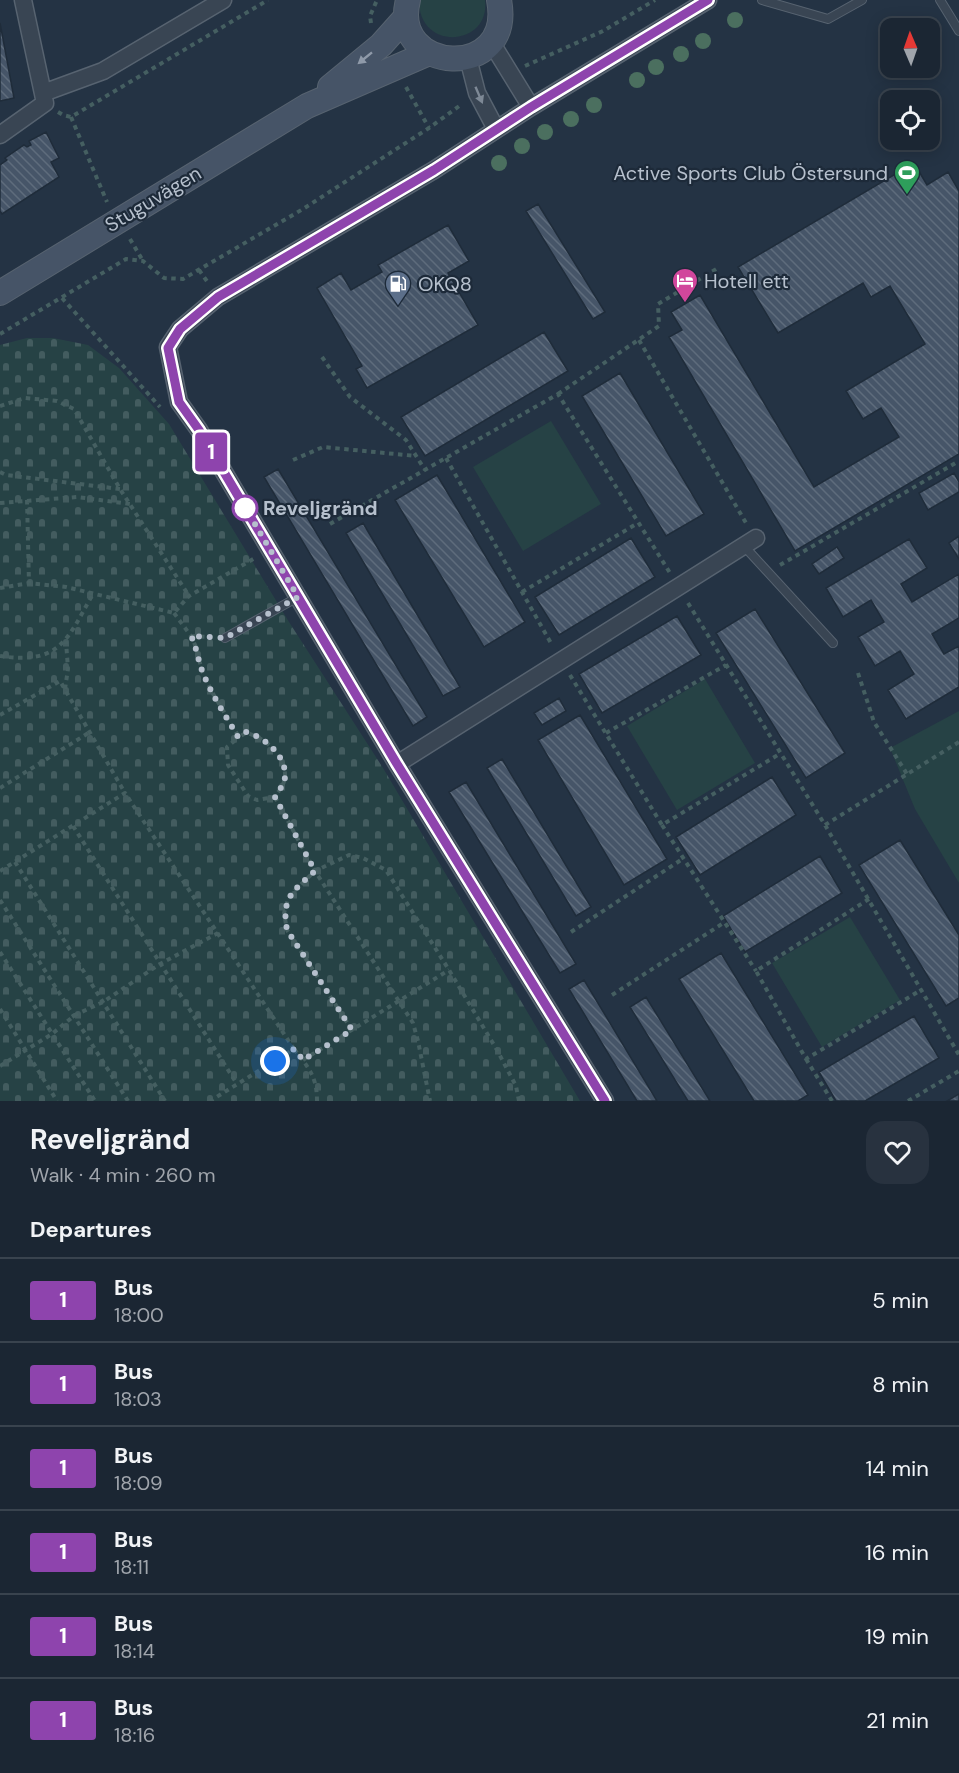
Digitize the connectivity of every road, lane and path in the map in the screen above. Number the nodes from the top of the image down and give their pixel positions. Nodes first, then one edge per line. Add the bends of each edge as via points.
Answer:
1 (22, 0) edge
2 (223, 0) edge
3 (268, 0) edge
4 (655, 0) edge
5 (708, 0) edge
6 (762, 0) edge
7 (862, 0) edge
8 (940, 0) edge
9 (506, 5) edge
10 (407, 9) edge
11 (959, 31) edge
12 (491, 42) junction
13 (429, 53) junction
14 (468, 58) junction
15 (510, 73) junction
16 (477, 93) junction
17 (44, 98) junction
18 (308, 106) junction
19 (531, 107) junction
20 (496, 129) junction
21 (0, 135) edge
22 (118, 220) junction
23 (143, 261) junction
24 (718, 268) dead end
25 (0, 293) edge
26 (62, 298) junction
27 (0, 334) edge
28 (639, 340) junction
29 (322, 357) dead end
30 (558, 394) junction
31 (0, 406) edge
32 (166, 414) dead end
33 (416, 456) junction
34 (446, 458) junction
35 (293, 460) dead end
36 (959, 461) edge
37 (425, 470) junction
38 (0, 472) edge
39 (120, 489) junction
40 (27, 500) junction
41 (0, 503) edge
42 (131, 504) junction
43 (638, 523) junction
44 (330, 524) dead end
45 (750, 542) junction
46 (251, 549) dead end
47 (774, 569) dead end
48 (29, 583) junction
49 (678, 587) junction
50 (0, 588) edge
51 (522, 592) junction
52 (93, 593) junction
53 (189, 596) junction
54 (298, 597) junction
55 (174, 613) junction
56 (191, 636) junction
57 (225, 638) joint
58 (66, 641) junction
59 (833, 643) dead end
60 (0, 656) edge
61 (561, 660) junction
62 (726, 665) junction
63 (858, 673) dead end
64 (65, 690) junction
65 (0, 715) edge
66 (90, 732) junction
67 (606, 733) junction
68 (238, 737) junction
69 (959, 742) edge
70 (781, 753) junction
71 (397, 764) junction
72 (906, 774) junction
73 (0, 788) edge
74 (125, 793) junction
75 (275, 797) junction
76 (662, 825) junction
77 (825, 825) junction
78 (73, 826) junction
79 (684, 858) junction
80 (15, 862) junction
81 (0, 871) edge
82 (315, 871) junction
83 (869, 899) junction
84 (0, 900) edge
85 (724, 922) junction
86 (572, 932) dead end
87 (218, 933) junction
88 (0, 952) edge
89 (160, 964) junction
90 (449, 970) junction
91 (756, 971) junction
92 (921, 990) junction
93 (612, 994) dead end
94 (399, 1000) junction
95 (103, 1002) junction
96 (0, 1009) edge
97 (75, 1015) junction
98 (352, 1030) junction
99 (52, 1034) junction
100 (294, 1049) junction
101 (25, 1050) junction
102 (959, 1055) edge
103 (806, 1059) junction
104 (303, 1060) junction
105 (0, 1066) edge
106 (959, 1071) edge
107 (237, 1084) junction
108 (57, 1101) edge
109 (95, 1101) edge
110 (128, 1101) edge
111 (165, 1101) edge
112 (210, 1101) edge
113 (317, 1101) edge
114 (429, 1101) edge
115 (519, 1101) edge
116 (606, 1101) edge
117 (832, 1101) edge
118 (908, 1101) edge

1 - 17 street
2 - 17 street via 103,71
3 - 22 path via 71,117 102,194
4 - 15 path via 603,31
5 - 19 street
6 - 7 lane via 828,19
8 - 11 lane
9 - 12 main road
10 - 13 main road, Stuguvägen via 414,37
10 -> 18 main road, Stuguvägen via 381,45
12 - 14 main road
12 - 15 street
13 - 14 main road via 448,60
13 - 18 main road, Stuguvägen
14 - 16 street
15 - 19 street
16 -> 20 street
16 - 23 path via 303,209 183,279 164,278
17 - 21 street
18 - 22 main road, Stuguvägen
19 - 20 street
20 - 54 street via 434,170 218,297 180,329 168,348 179,402
22 - 23 path
22 - 25 main road, Stuguvägen
23 - 26 path via 126,259
24 - 28 path via 658,304 659,326
26 - 27 path
26 - 32 path
28 - 30 path
28 - 45 path
29 - 33 path via 350,397 406,440
30 - 34 path
30 - 43 path
31 - 39 path via 25,398 57,402 74,409
33 - 35 path via 322,447
33 - 37 path
34 - 37 path
34 - 51 path
36 - 47 path
37 - 44 path
38 - 39 path
39 - 42 path
40 - 41 path
40 - 42 path via 77,497
40 - 48 path
42 - 53 path
43 - 49 path
43 - 51 path
45 - 49 street
45 - 59 lane
46 - 53 path via 255,558
48 - 50 path
48 - 52 path
49 - 61 street
49 - 62 path
51 - 61 path
52 - 55 path
52 - 58 path
53 - 55 path
54 - 57 lane
54 - 71 street
55 - 56 path
56 - 57 path
56 - 68 path via 212,692
58 - 60 path via 50,653
58 - 64 path
61 - 67 path
61 - 71 street
62 - 67 path
62 - 70 path
63 - 72 path via 874,722
64 - 65 path via 60,681
64 - 66 path
66 - 73 path
66 - 74 path
67 - 76 path
68 - 75 path via 246,732 257,735 268,742 281,761 284,784
68 - 75 path via 227,747 228,765 248,796 257,800
69 - 72 path
70 - 76 path
70 - 77 path
71 - 116 street
72 - 77 path
74 - 78 path
74 - 87 path
75 - 82 path
76 - 79 path
77 - 83 path
78 - 80 path
78 - 89 path
79 - 85 path
79 - 86 path
80 - 81 path
80 - 95 path
82 - 90 path via 349,855 386,870
82 - 94 path
82 - 98 path via 289,896 284,913 287,930
83 - 91 path
83 - 92 path
84 - 97 path
85 - 91 path
85 - 93 path
87 - 89 path
87 - 100 path
88 - 99 path
89 - 95 path
89 - 107 path
90 - 94 path
90 - 115 path via 497,1050 516,1086
91 - 103 path
92 - 102 path
92 - 103 path
94 - 98 path
94 - 114 path via 413,1023
95 - 97 path
95 - 111 path
96 - 101 path
97 - 99 path
97 - 110 path
98 - 104 path
99 - 101 path
99 - 109 path
100 - 104 path
100 - 107 path
101 - 105 path
101 - 108 path
103 - 117 path
104 - 113 path via 317,1085
106 - 118 path
107 - 112 path

